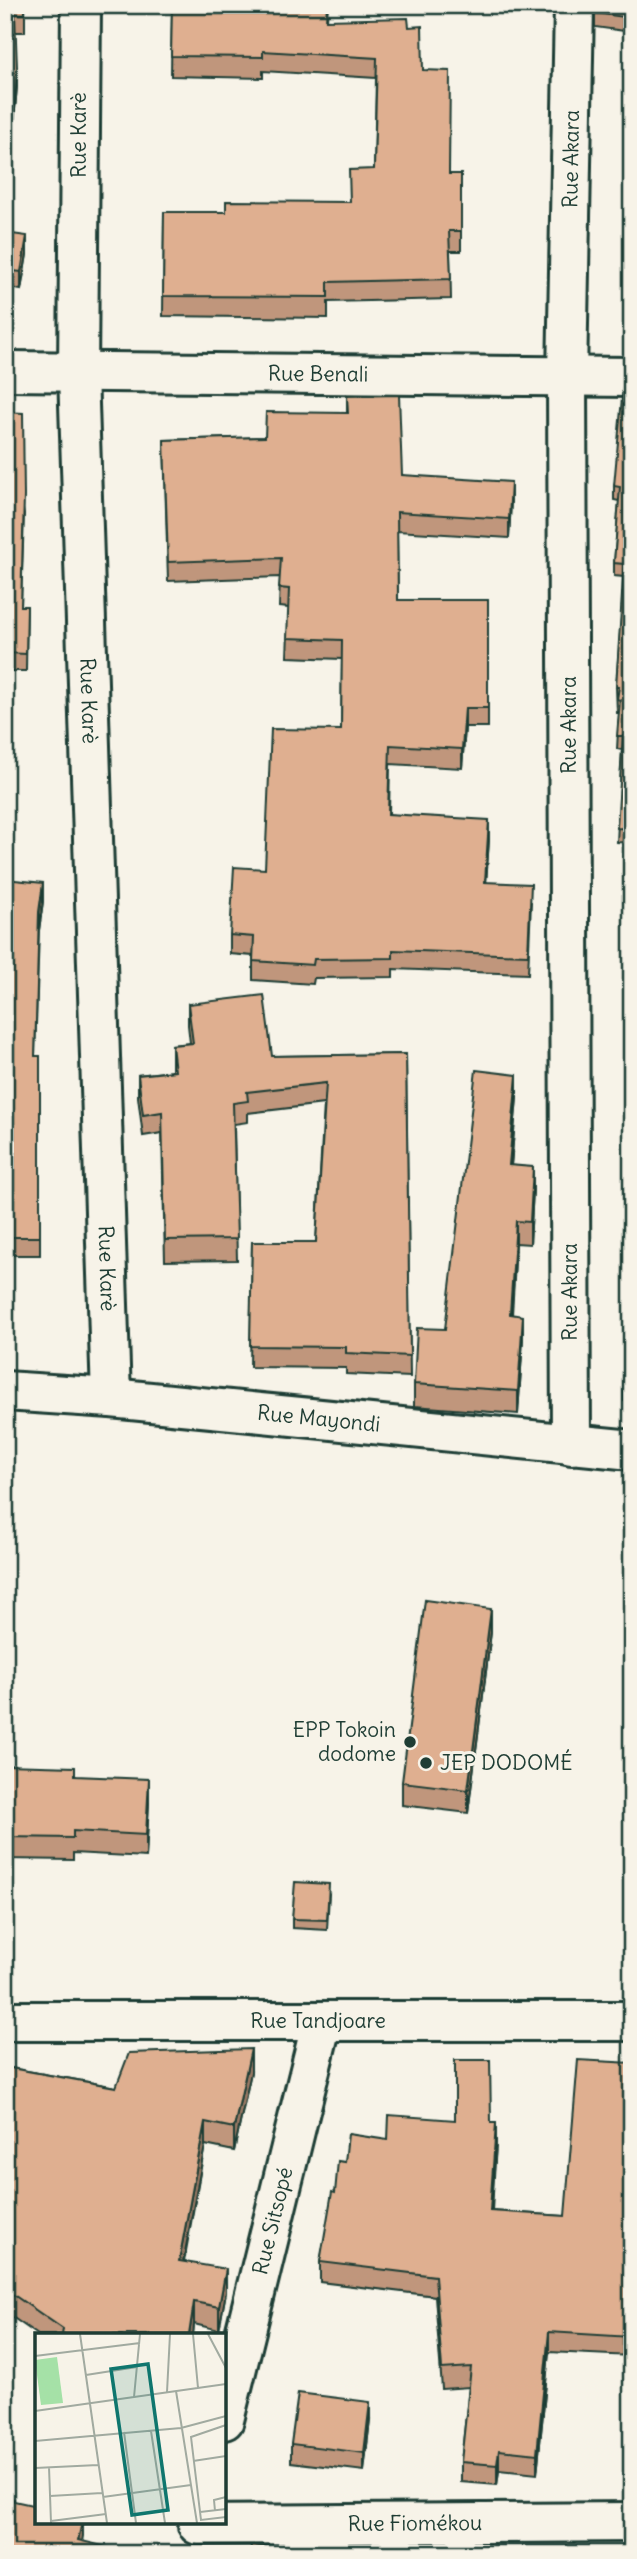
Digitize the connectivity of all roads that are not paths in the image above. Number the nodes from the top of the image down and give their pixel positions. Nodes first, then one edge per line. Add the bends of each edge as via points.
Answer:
1 (80, 5) edge
2 (573, 5) edge
3 (5, 371) edge
4 (78, 373) junction
5 (568, 377) junction
6 (632, 377) edge
7 (5, 1391) edge
8 (111, 1398) junction
9 (571, 1445) junction
10 (632, 1450) edge
11 (5, 2021) edge
12 (322, 2021) junction
13 (632, 2021) edge
14 (226, 2412) edge
15 (632, 2522) edge
16 (196, 2534) edge

1 - 4 street, Rue Karè
2 - 5 street, Rue Akara
3 - 4 street, Rue Benali
4 - 5 street, Rue Benali
4 - 8 street, Rue Karè
5 - 6 street, Rue Benali
5 - 9 street, Rue Akara
7 - 8 street, Rue Mayondi
8 - 9 street, Rue Mayondi
9 - 10 street, Rue Mayondi
11 - 12 street, Rue Tandjoare
12 - 13 street, Rue Tandjoare
12 - 14 street, Rue Sitsopé
15 - 16 street, Rue Fiomékou

